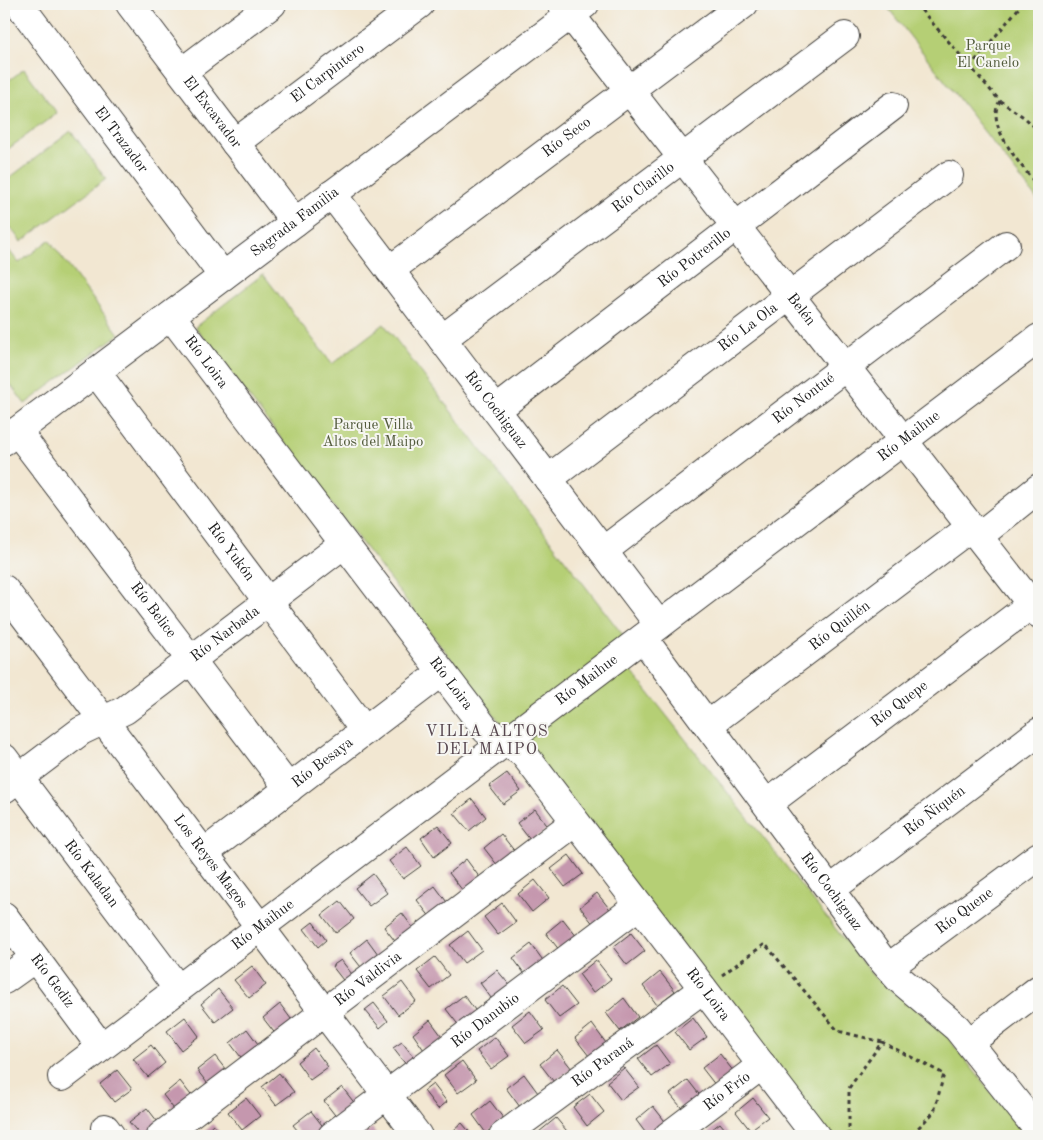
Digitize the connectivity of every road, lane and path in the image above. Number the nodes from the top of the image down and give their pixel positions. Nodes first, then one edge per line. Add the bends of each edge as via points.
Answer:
1 (19, 4) edge
2 (130, 4) edge
3 (272, 4) edge
4 (420, 4) edge
5 (744, 4) edge
6 (916, 4) edge
7 (1022, 4) edge
8 (573, 7) edge
9 (845, 36) dead end
10 (970, 68) junction
11 (182, 72) junction
12 (629, 90) junction
13 (1000, 102) junction
14 (893, 106) dead end
15 (1039, 131) edge
16 (236, 143) junction
17 (682, 158) junction
18 (949, 176) dead end
19 (1039, 188) edge
20 (332, 194) junction
21 (295, 222) junction
22 (736, 226) junction
23 (1006, 245) dead end
24 (390, 270) junction
25 (224, 276) junction
26 (790, 296) junction
27 (171, 316) junction
28 (1039, 338) edge
29 (442, 339) junction
30 (846, 367) junction
31 (96, 372) junction
32 (496, 410) junction
33 (10, 436) edge
34 (904, 441) junction
35 (548, 479) junction
36 (1039, 488) edge
37 (975, 531) junction
38 (344, 544) junction
39 (603, 551) junction
40 (4, 589) edge
41 (268, 602) junction
42 (1036, 609) edge
43 (651, 631) junction
44 (191, 660) junction
45 (442, 672) junction
46 (103, 720) junction
47 (708, 725) junction
48 (365, 731) junction
49 (1039, 732) edge
50 (505, 742) junction
51 (9, 775) edge
52 (289, 788) junction
53 (767, 804) junction
54 (575, 822) junction
55 (204, 853) junction
56 (1039, 856) edge
57 (830, 890) junction
58 (639, 905) junction
59 (4, 916) edge
60 (260, 927) junction
61 (35, 958) junction
62 (889, 967) junction
63 (4, 980) edge
64 (178, 989) junction
65 (703, 989) junction
66 (1039, 989) edge
67 (324, 1012) junction
68 (882, 1042) junction
69 (970, 1042) junction
70 (101, 1048) junction
71 (762, 1065) junction
72 (62, 1077) dead end
73 (387, 1095) junction
74 (1039, 1130) edge
75 (161, 1136) edge
76 (332, 1136) edge
77 (418, 1136) edge
78 (502, 1136) edge
79 (668, 1136) edge
80 (816, 1136) edge
81 (849, 1136) edge
82 (910, 1136) edge

1 - 25 street, El Trazador
2 - 11 street, El Excavador
3 - 11 street
4 - 16 street, El Carpintero
5 - 12 street, Río Seco
6 - 10 path
7 - 10 path
8 - 12 street, Belén
8 - 20 street, Sagrada Familia
9 - 17 street, Río Clarillo
10 - 13 path
11 - 16 street, El Excavador
12 - 17 street, Belén
12 - 24 street, Río Seco
13 - 15 path
13 - 19 path via 995,113 996,124
14 - 22 street, Río Potrerillo
16 - 21 street, El Excavador
17 - 22 street, Belén
17 - 29 street, Río Clarillo
18 - 26 street, Río La Ola
20 - 21 street, Sagrada Familia
20 - 24 street, Río Cochiguaz
21 - 25 street, Sagrada Familia
22 - 26 street, Belén
22 - 32 street, Río Potrerillo
23 - 30 street, Río Nontué
24 - 29 street, Río Cochiguaz
25 - 27 street, Sagrada Familia
26 - 30 street, Belén
26 - 35 street, Río La Ola
27 - 31 street, Sagrada Familia
27 - 38 street, Río Loira
28 - 34 street, Río Maihue
29 - 32 street, Río Cochiguaz
30 - 34 street, Belén
30 - 39 street, Río Nontué
31 - 33 street, Sagrada Familia
31 - 41 street, Río Yukón
32 - 35 street, Río Cochiguaz
33 - 44 street, Río Belice
34 - 37 street, Belén
34 - 43 street, Río Maihue
35 - 39 street, Río Cochiguaz
36 - 37 street, Río Quillén
37 - 42 street, Belén
37 - 47 street, Río Quillén
38 - 41 street, Río Narbada
38 - 45 street, Río Loira
39 - 43 street, Río Cochiguaz
40 - 46 street, Los Reyes Magos
41 - 44 street, Río Narbada
41 - 48 street, Río Yukón
42 - 53 street, Río Quepe
43 - 47 street, Río Cochiguaz
43 - 50 street, Río Maihue
44 - 46 street, Río Narbada via 125,710
44 - 52 street, Río Belice
45 - 48 street, Río Besaya
45 - 50 street, Río Loira via 486,730
46 - 51 street, Río Narbada
46 - 55 street, Los Reyes Magos
47 - 53 street, Río Cochiguaz
48 - 52 street, Río Besaya
49 - 57 street, Río Ñiquén
50 - 54 street, Río Loira via 523,753
50 - 60 street, Río Maihue
51 - 64 street, Río Kaladan
52 - 55 street, Río Besaya
53 - 57 street, Río Cochiguaz
54 - 58 street, Río Loira
54 - 67 street, Río Valdivia
55 - 60 street, Los Reyes Magos
56 - 62 street, Río Quene
57 - 62 street, Río Cochiguaz
58 - 65 street, Río Loira
58 - 73 street, Río Danubio
59 - 61 street, Río Gediz
60 - 64 street, Río Maihue
60 - 67 street, Los Reyes Magos
61 - 63 street
61 - 70 street, Río Gediz
62 - 69 street, Río Cochiguaz
64 - 70 street, Río Maihue
65 - 68 path via 765,944 838,1031
65 - 71 street, Río Loira
65 - 78 street, Río Paraná
66 - 69 street
67 - 73 street, Los Reyes Magos
67 - 75 street, Río Valdivia
68 - 81 path via 849,1088
68 - 82 path via 944,1074 934,1112
69 - 74 street, Río Cochiguaz
70 - 72 street, Río Maihue
71 - 79 street, Río Frío
71 - 80 street, Río Loira
73 - 76 street, Río Danubio
73 - 77 street, Los Reyes Magos

